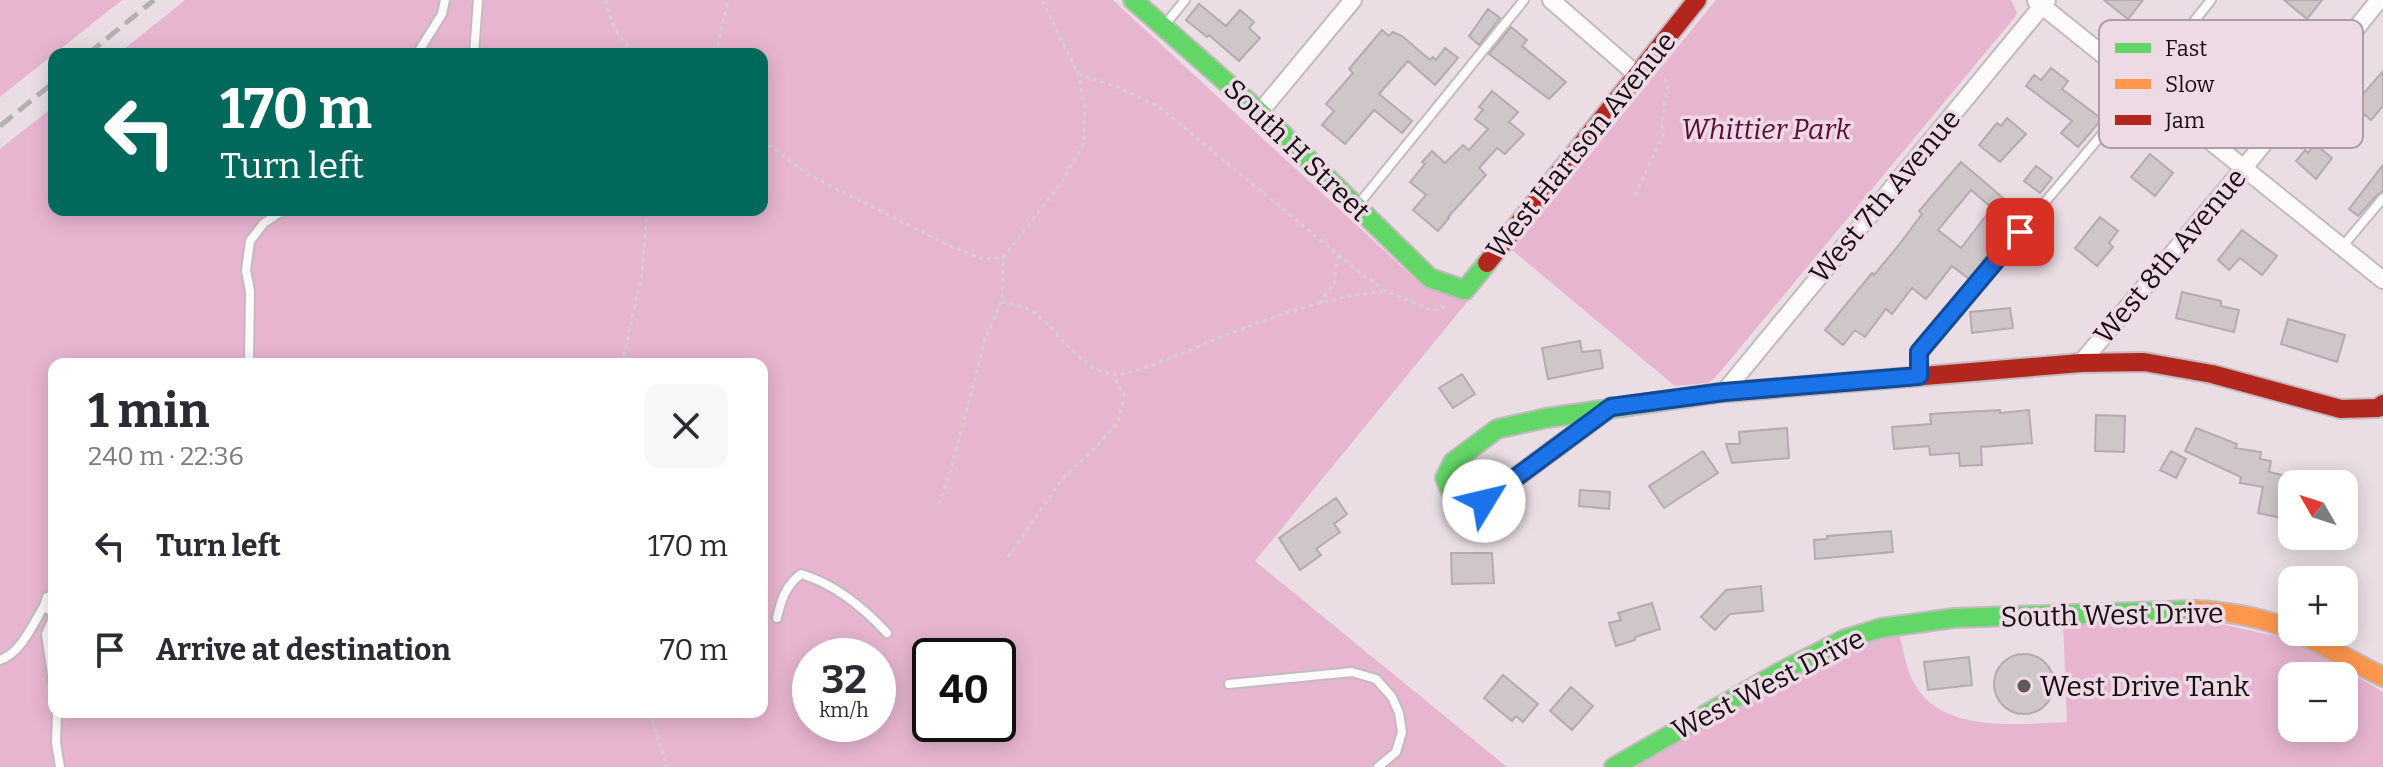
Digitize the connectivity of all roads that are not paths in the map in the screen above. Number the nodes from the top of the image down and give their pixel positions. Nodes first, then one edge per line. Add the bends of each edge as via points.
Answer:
1 (445, 0) edge
2 (478, 0) edge
3 (1133, 0) edge
4 (1185, 0) edge
5 (1353, 0) edge
6 (1524, 0) edge
7 (1551, 0) edge
8 (1697, 0) edge
9 (2211, 0) edge
10 (2379, 0) edge
11 (2041, 2) edge
12 (2195, 20) edge
13 (2363, 20) edge
14 (1163, 27) junction
15 (421, 48) edge
16 (474, 48) edge
17 (2099, 52) edge
18 (1640, 68) junction
19 (1260, 112) junction
20 (2099, 138) edge
21 (2217, 148) edge
22 (2260, 148) edge
23 (2243, 169) junction
24 (2383, 198) edge
25 (1357, 206) junction
26 (275, 216) edge
27 (2342, 247) junction
28 (2383, 280) edge
29 (1465, 290) joint
30 (249, 358) edge
31 (2081, 363) junction
32 (1919, 376) junction
33 (1724, 392) junction
34 (2383, 404) edge
35 (1611, 407) junction
36 (48, 597) edge
37 (44, 606) junction
38 (48, 610) edge
39 (1977, 617) joint
40 (777, 618) dead end
41 (2278, 623) edge
42 (887, 633) dead end
43 (2323, 646) edge
44 (0, 660) edge
45 (2383, 677) edge
46 (1229, 684) dead end
47 (57, 718) edge
48 (60, 767) edge
49 (1378, 767) edge
50 (1614, 767) edge

1 - 15 lane
2 - 16 lane
3 - 14 street, South H Street
4 - 14 lane
5 - 19 street
6 - 25 lane
7 - 18 street
8 - 18 street, West Hartson Avenue
9 - 12 lane
10 - 13 street, West 8th Avenue
11 - 17 street
11 - 33 street, West 7th Avenue
14 - 19 street, South H Street
18 - 29 street, West Hartson Avenue
19 - 25 street, South H Street
20 - 32 lane via 1919,352
21 - 23 street
22 - 23 street, West 8th Avenue
23 - 27 street
23 - 31 street, West 8th Avenue
24 - 27 lane
25 - 29 street, South H Street via 1430,278
26 - 30 lane via 250,241
27 - 28 street
31 - 32 street
31 - 34 street via 2144,362 2212,374 2341,409
32 - 33 street
33 - 35 street
35 - 35 street via 1484,501 1468,504 1448,489 1445,478 1453,462 1497,429
36 - 37 lane
37 - 38 lane
37 - 44 lane via 17,649
39 - 41 street, South West Drive via 2178,609
39 - 50 street, West West Drive via 1859,634 1761,681
40 - 42 lane via 791,582 801,574 836,589
43 - 45 street, South West Drive
46 - 49 lane via 1352,672 1376,679 1392,697 1402,732 1396,752
47 - 48 lane

